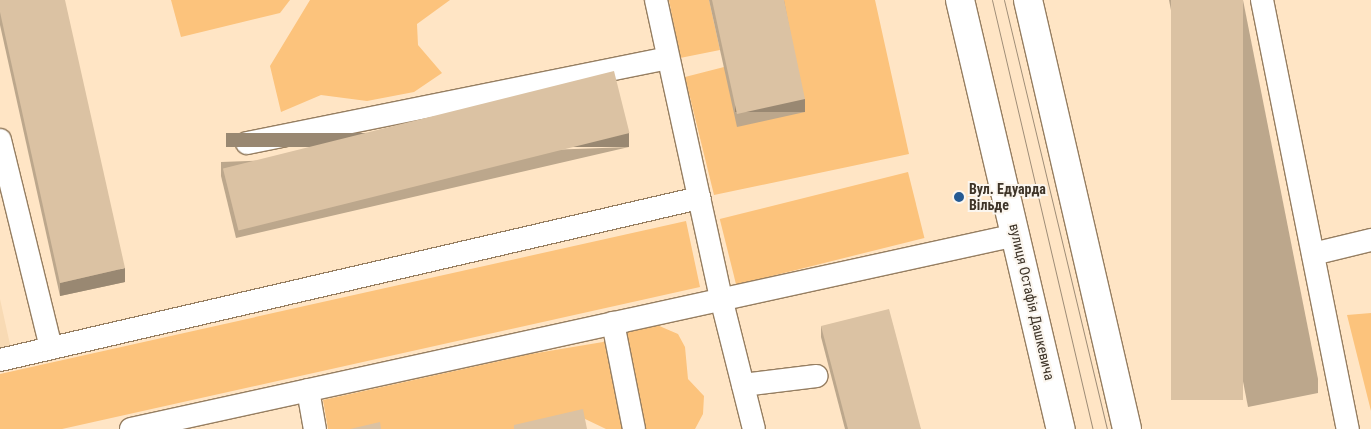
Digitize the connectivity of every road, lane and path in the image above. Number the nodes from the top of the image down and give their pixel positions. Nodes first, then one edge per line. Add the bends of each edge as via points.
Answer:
1 (656, 0) edge
2 (960, 0) edge
3 (1028, 0) edge
4 (1262, 0) edge
5 (668, 58) junction
6 (0, 140) edge
7 (247, 143) dead end
8 (699, 198) junction
9 (1016, 235) junction
10 (1371, 240) edge
11 (1313, 254) junction
12 (721, 298) junction
13 (613, 323) junction
14 (51, 348) junction
15 (0, 360) edge
16 (816, 376) dead end
17 (743, 385) junction
18 (308, 390) junction
19 (215, 420) edge
20 (131, 429) edge
21 (315, 429) edge
22 (634, 429) edge
23 (754, 429) edge
24 (1061, 429) edge
25 (1127, 429) edge
26 (1348, 429) edge

1 - 5 lane
2 - 9 street, вулиця Остафія Дашкевича
3 - 25 street
4 - 11 lane
5 - 7 lane
5 - 8 lane
6 - 14 lane
8 - 12 lane
8 - 14 lane
9 - 12 lane
9 - 24 street, вулиця Остафія Дашкевича
10 - 11 lane
11 - 26 lane
12 - 13 lane
12 - 17 lane
13 - 18 lane
13 - 22 lane
14 - 15 lane
16 - 17 lane
17 - 23 lane
18 - 19 lane
18 - 21 lane
19 - 20 lane

